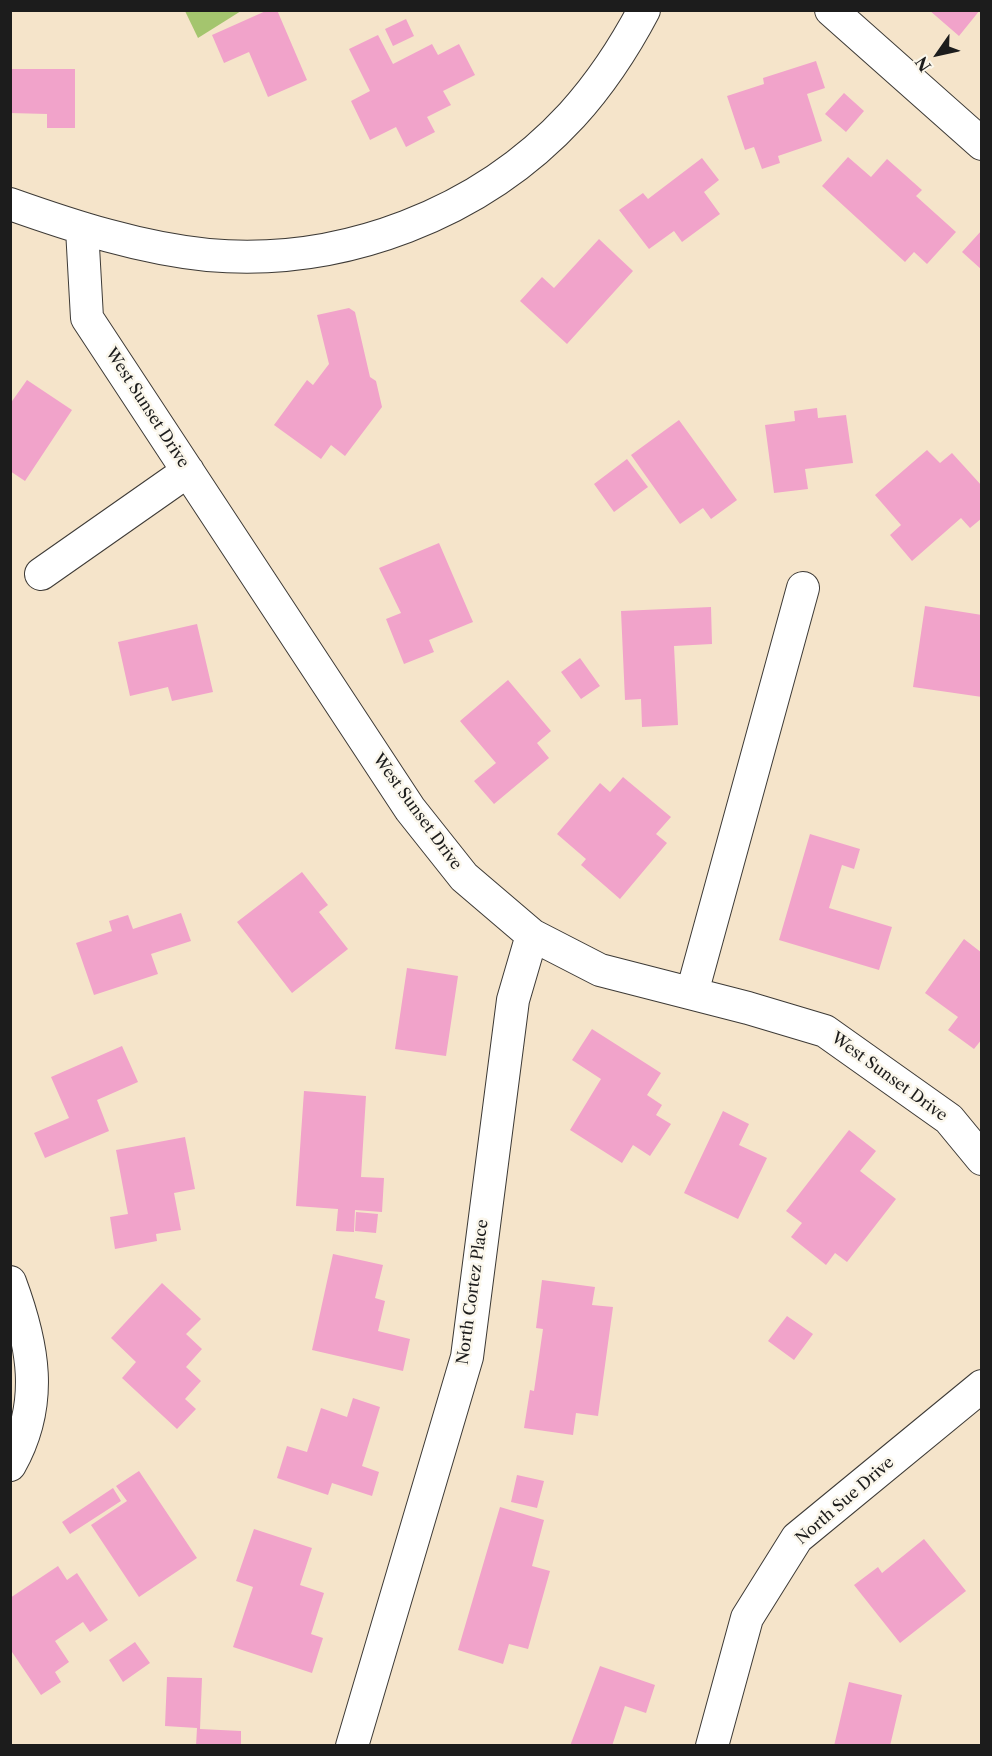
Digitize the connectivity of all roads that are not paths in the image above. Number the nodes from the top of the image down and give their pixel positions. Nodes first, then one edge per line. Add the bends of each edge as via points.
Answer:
1 (645, 10) edge
2 (831, 10) edge
3 (981, 144) edge
4 (10, 204) edge
5 (82, 229) junction
6 (188, 471) junction
7 (41, 574) dead end
8 (803, 588) dead end
9 (532, 935) junction
10 (692, 993) junction
11 (981, 1159) edge
12 (10, 1282) edge
13 (981, 1386) edge
14 (10, 1465) edge
15 (352, 1746) edge
16 (712, 1746) edge

1 - 5 street via 604,76 536,150 470,196 406,228 358,243 259,256 208,255
2 - 3 street
4 - 5 street
5 - 6 street, West Sunset Drive via 87,318
6 - 7 street
6 - 9 street, West Sunset Drive via 410,809 464,877
8 - 10 street
9 - 10 street, West Sunset Drive via 600,970
9 - 15 street, North Cortez Place via 513,999 466,1357
10 - 11 street, West Sunset Drive via 825,1031 949,1119
12 - 14 street via 27,1330 33,1374 28,1417
13 - 16 street, North Sue Drive via 797,1538 747,1618

